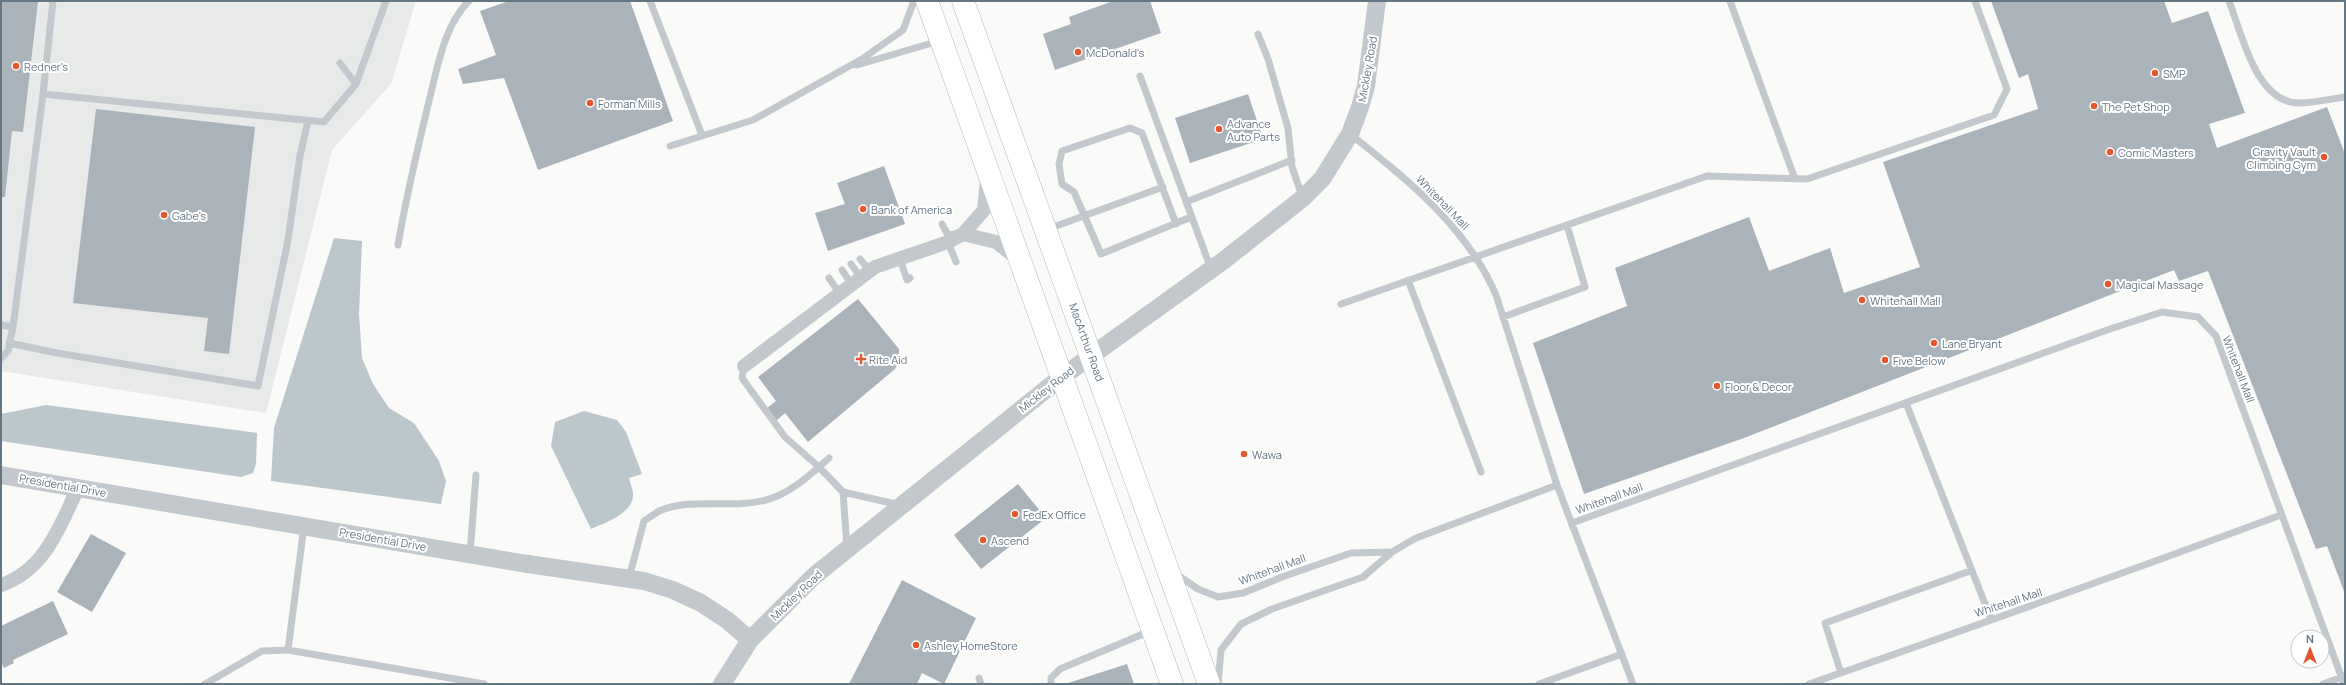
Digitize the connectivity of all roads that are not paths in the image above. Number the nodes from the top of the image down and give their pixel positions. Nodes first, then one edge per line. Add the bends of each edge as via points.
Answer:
1 (53, 1) edge
2 (386, 1) edge
3 (469, 1) edge
4 (650, 1) edge
5 (914, 1) edge
6 (927, 1) edge
7 (963, 1) edge
8 (1378, 1) edge
9 (1730, 1) edge
10 (1975, 1) edge
11 (2229, 1) edge
12 (1258, 34) dead end
13 (941, 40) junction
14 (340, 63) dead end
15 (847, 67) junction
16 (1140, 76) dead end
17 (356, 84) junction
18 (43, 94) junction
19 (2345, 97) edge
20 (308, 121) junction
21 (1350, 134) junction
22 (702, 135) junction
23 (670, 146) dead end
24 (1292, 160) junction
25 (988, 170) junction
26 (1795, 179) junction
27 (1162, 187) junction
28 (1303, 198) junction
29 (1186, 202) junction
30 (1086, 216) junction
31 (1191, 216) junction
32 (942, 224) dead end
33 (1176, 224) junction
34 (1567, 225) junction
35 (1046, 230) junction
36 (963, 234) junction
37 (948, 242) junction
38 (398, 245) dead end
39 (1474, 256) junction
40 (860, 259) dead end
41 (900, 259) junction
42 (1020, 261) junction
43 (956, 262) dead end
44 (851, 264) dead end
45 (1211, 269) junction
46 (842, 270) dead end
47 (829, 278) dead end
48 (861, 278) junction
49 (910, 278) dead end
50 (1408, 280) junction
51 (840, 294) junction
52 (1341, 304) dead end
53 (1503, 317) junction
54 (1, 325) edge
55 (13, 327) junction
56 (9, 343) junction
57 (1091, 355) junction
58 (1, 358) edge
59 (744, 366) joint
60 (1062, 376) junction
61 (1906, 403) junction
62 (829, 458) dead end
63 (819, 467) junction
64 (1480, 472) dead end
65 (1, 475) edge
66 (476, 475) dead end
67 (1557, 485) junction
68 (78, 488) junction
69 (843, 492) junction
70 (902, 505) junction
71 (2281, 515) junction
72 (1572, 523) junction
73 (304, 526) junction
74 (847, 549) junction
75 (1392, 552) junction
76 (470, 554) junction
77 (1166, 568) junction
78 (1970, 570) junction
79 (628, 578) junction
80 (1, 585) edge
81 (1991, 619) junction
82 (1152, 630) junction
83 (750, 640) junction
84 (288, 650) junction
85 (1622, 654) junction
86 (1841, 673) junction
87 (2344, 679) edge
88 (205, 684) edge
89 (484, 684) edge
90 (722, 684) edge
91 (1051, 684) edge
92 (1172, 684) edge
93 (1209, 684) edge
94 (1218, 684) edge
95 (1539, 684) edge
96 (1633, 684) edge
97 (1809, 684) edge
98 (2323, 684) edge

1 - 18 lane
2 - 17 lane
3 - 38 lane via 461,9 443,46 410,178
4 - 22 lane
5 - 15 lane via 903,30
6 - 13 highway
7 - 35 highway, MacArthur Road
8 - 21 street, Mickley Road via 1366,86
9 - 26 lane
10 - 26 lane via 2007,89 1994,115 1807,179
11 - 19 lane via 2259,80 2279,99 2299,103
12 - 24 lane via 1288,128
13 - 15 lane
13 - 25 highway
14 - 17 lane
15 - 22 lane via 753,120
16 - 29 lane
17 - 20 lane via 324,122
18 - 20 lane
18 - 55 lane
20 - 56 lane via 300,156 288,240 258,386
21 - 28 street, Mickley Road via 1322,179
21 - 39 lane, Whitehall Mall via 1418,189 1465,240
22 - 23 lane
24 - 28 lane
24 - 29 lane
25 - 36 street via 984,210
25 - 42 highway
26 - 34 lane via 1707,176
27 - 30 lane
27 - 30 lane via 1142,133 1130,128 1085,142 1062,151 1059,164 1062,184 1074,192
27 - 33 lane
28 - 45 street, Mickley Road
29 - 31 lane
30 - 33 lane via 1101,254
30 - 35 lane
31 - 33 lane
31 - 45 lane
32 - 36 lane via 948,235
34 - 39 lane
34 - 53 lane via 1586,287
35 - 57 highway, MacArthur Road
36 - 37 street
36 - 42 street via 996,242
37 - 41 street
37 - 43 lane
39 - 50 lane
39 - 53 lane, Whitehall Mall via 1485,269
40 - 48 lane
41 - 48 street
41 - 49 lane via 907,280
42 - 60 highway
44 - 48 lane
45 - 57 street, Mickley Road
46 - 48 lane
47 - 51 lane
48 - 51 street
50 - 52 lane
50 - 64 lane
51 - 59 street
53 - 67 lane, Whitehall Mall
54 - 55 lane
55 - 56 lane
56 - 58 lane via 8,351
57 - 60 street, Mickley Road
57 - 77 highway, MacArthur Road
59 - 63 lane via 742,378 785,437
60 - 70 street, Mickley Road
60 - 82 highway
61 - 71 lane, Whitehall Mall via 2162,312 2198,317 2216,336
61 - 72 lane, Whitehall Mall
61 - 78 lane
62 - 63 lane
63 - 69 lane
63 - 79 lane via 792,488 766,500 741,504 679,506 659,511 644,522
65 - 68 street, Presidential Drive
66 - 76 lane
67 - 72 lane, Whitehall Mall
67 - 75 lane, Whitehall Mall via 1416,538
68 - 73 street, Presidential Drive
68 - 80 street via 53,542 41,558 25,573
69 - 70 lane
69 - 74 lane
70 - 74 street, Mickley Road
71 - 81 lane, Whitehall Mall
71 - 87 lane, Whitehall Mall
72 - 85 lane, Whitehall Mall
73 - 76 street, Presidential Drive
73 - 84 lane
74 - 83 street, Mickley Road via 808,581
75 - 77 lane, Whitehall Mall via 1351,553 1282,576 1243,593 1218,597 1198,589
75 - 94 lane, Whitehall Mall via 1362,577 1272,609 1241,624 1221,650
76 - 79 street, Presidential Drive
77 - 93 highway, MacArthur Road
78 - 81 lane
78 - 86 lane via 1825,623
79 - 83 street, Presidential Drive via 673,590 701,603 727,620
81 - 86 lane, Whitehall Mall
82 - 91 lane via 1060,669 1051,678
82 - 92 highway
83 - 90 street, Mickley Road
84 - 88 lane via 262,651
84 - 89 lane
85 - 95 lane
85 - 96 lane, Whitehall Mall
86 - 97 lane, Whitehall Mall
87 - 98 lane, Whitehall Mall

